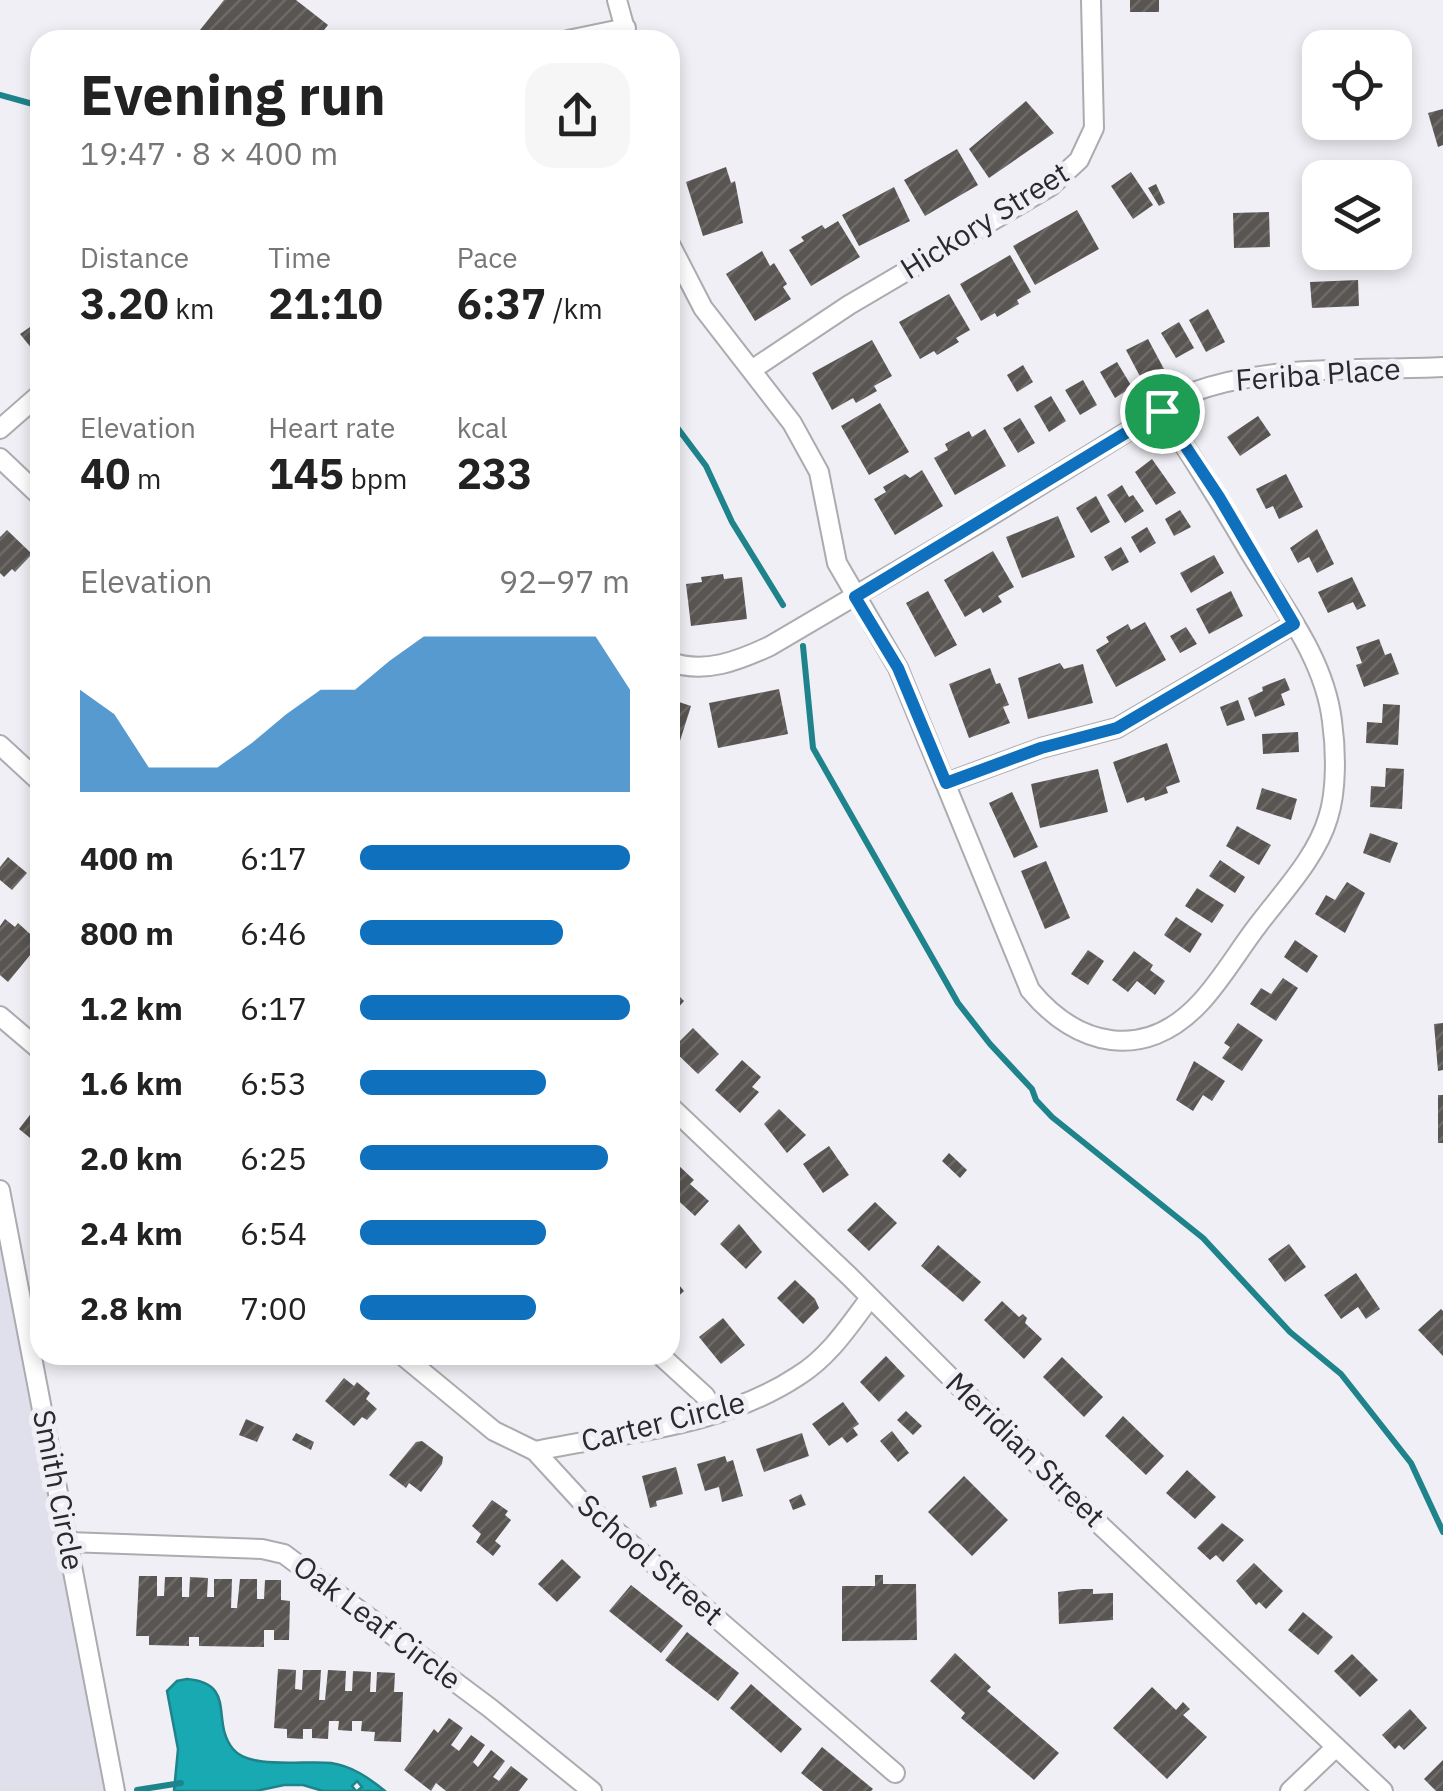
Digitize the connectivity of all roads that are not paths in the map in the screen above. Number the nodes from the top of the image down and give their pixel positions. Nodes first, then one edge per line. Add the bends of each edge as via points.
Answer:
1 (617, 0) edge
2 (1091, 0) edge
3 (626, 30) edge
4 (680, 263) edge
5 (1443, 367) edge
6 (752, 369) junction
7 (30, 402) edge
8 (1162, 411) junction
9 (0, 428) edge
10 (0, 458) edge
11 (30, 486) edge
12 (855, 597) junction
13 (1294, 624) junction
14 (680, 664) edge
15 (0, 745) edge
16 (30, 773) edge
17 (946, 783) junction
18 (0, 1016) edge
19 (30, 1042) edge
20 (680, 1116) edge
21 (0, 1190) edge
22 (870, 1298) junction
23 (30, 1345) edge
24 (34, 1365) edge
25 (414, 1365) edge
26 (671, 1365) edge
27 (716, 1413) junction
28 (535, 1452) junction
29 (68, 1542) junction
30 (1336, 1747) junction
31 (895, 1773) dead end
32 (116, 1791) edge
33 (592, 1791) edge
34 (1290, 1791) edge
35 (1382, 1791) edge

1 - 3 street
2 - 6 street, Hickory Street via 1094,128 1066,175
4 - 6 street via 703,308
5 - 8 street, Feriba Place via 1239,378 1190,393
6 - 12 street via 819,472 837,564
7 - 9 street
8 - 12 street, Feriba Place
8 - 13 street
10 - 11 street
12 - 14 street, Feriba Place via 743,659 702,667
12 - 17 street via 898,668
13 - 17 street via 1117,728
13 - 17 street via 1320,670 1333,722 1328,817 1308,857 1200,1003 1158,1034 1104,1040 1044,1007 1016,959
15 - 16 street
18 - 19 street
20 - 22 street, Meridian Street
21 - 23 street, Smith Circle
22 - 27 street, Carter Circle via 829,1351 799,1376
22 - 30 street, Meridian Street
24 - 29 street, Smith Circle
25 - 28 street, School Street via 494,1430
26 - 27 street
27 - 28 street, Carter Circle
28 - 31 street, School Street via 580,1500
29 - 32 street, Smith Circle
29 - 33 street, Oak Leaf Circle via 284,1554
30 - 34 street
30 - 35 street, Meridian Street

